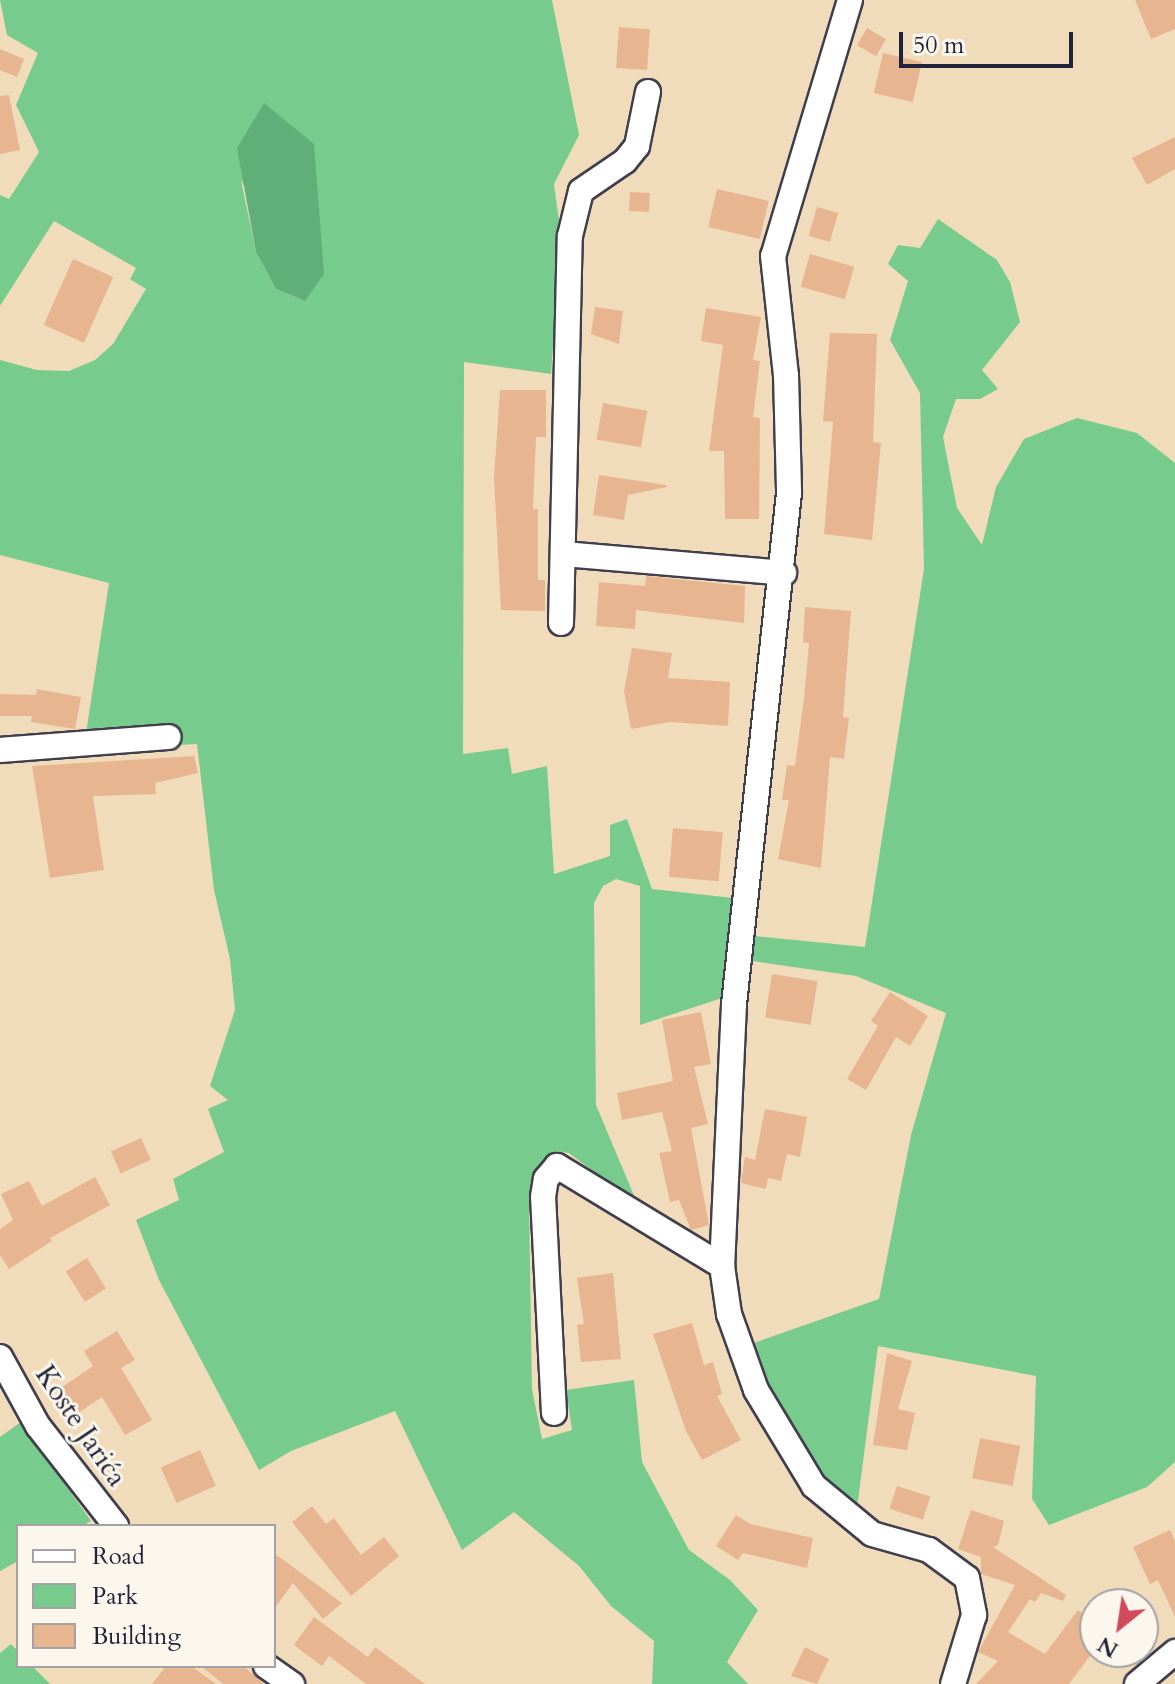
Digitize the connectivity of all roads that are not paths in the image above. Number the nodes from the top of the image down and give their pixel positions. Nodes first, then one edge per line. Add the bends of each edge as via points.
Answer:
1 (850, 0) edge
2 (648, 92) dead end
3 (564, 554) junction
4 (784, 573) junction
5 (561, 623) dead end
6 (169, 737) dead end
7 (0, 750) edge
8 (722, 1266) junction
9 (0, 1357) edge
10 (554, 1413) dead end
11 (114, 1524) edge
12 (1175, 1652) edge
13 (269, 1668) edge
14 (292, 1684) edge
15 (953, 1684) edge
16 (1137, 1684) edge

1 - 4 street via 773,256 786,375 789,493
2 - 3 street via 637,146 625,161 581,191 576,202 563,398
3 - 4 street
3 - 5 street
4 - 8 street via 734,1004
6 - 7 street
8 - 10 street via 557,1166 546,1179 543,1197
8 - 15 street via 729,1314 756,1390 814,1486 872,1534 929,1550 967,1578 974,1615
9 - 11 street, Koste Jarića via 38,1426
12 - 16 street
13 - 14 street

